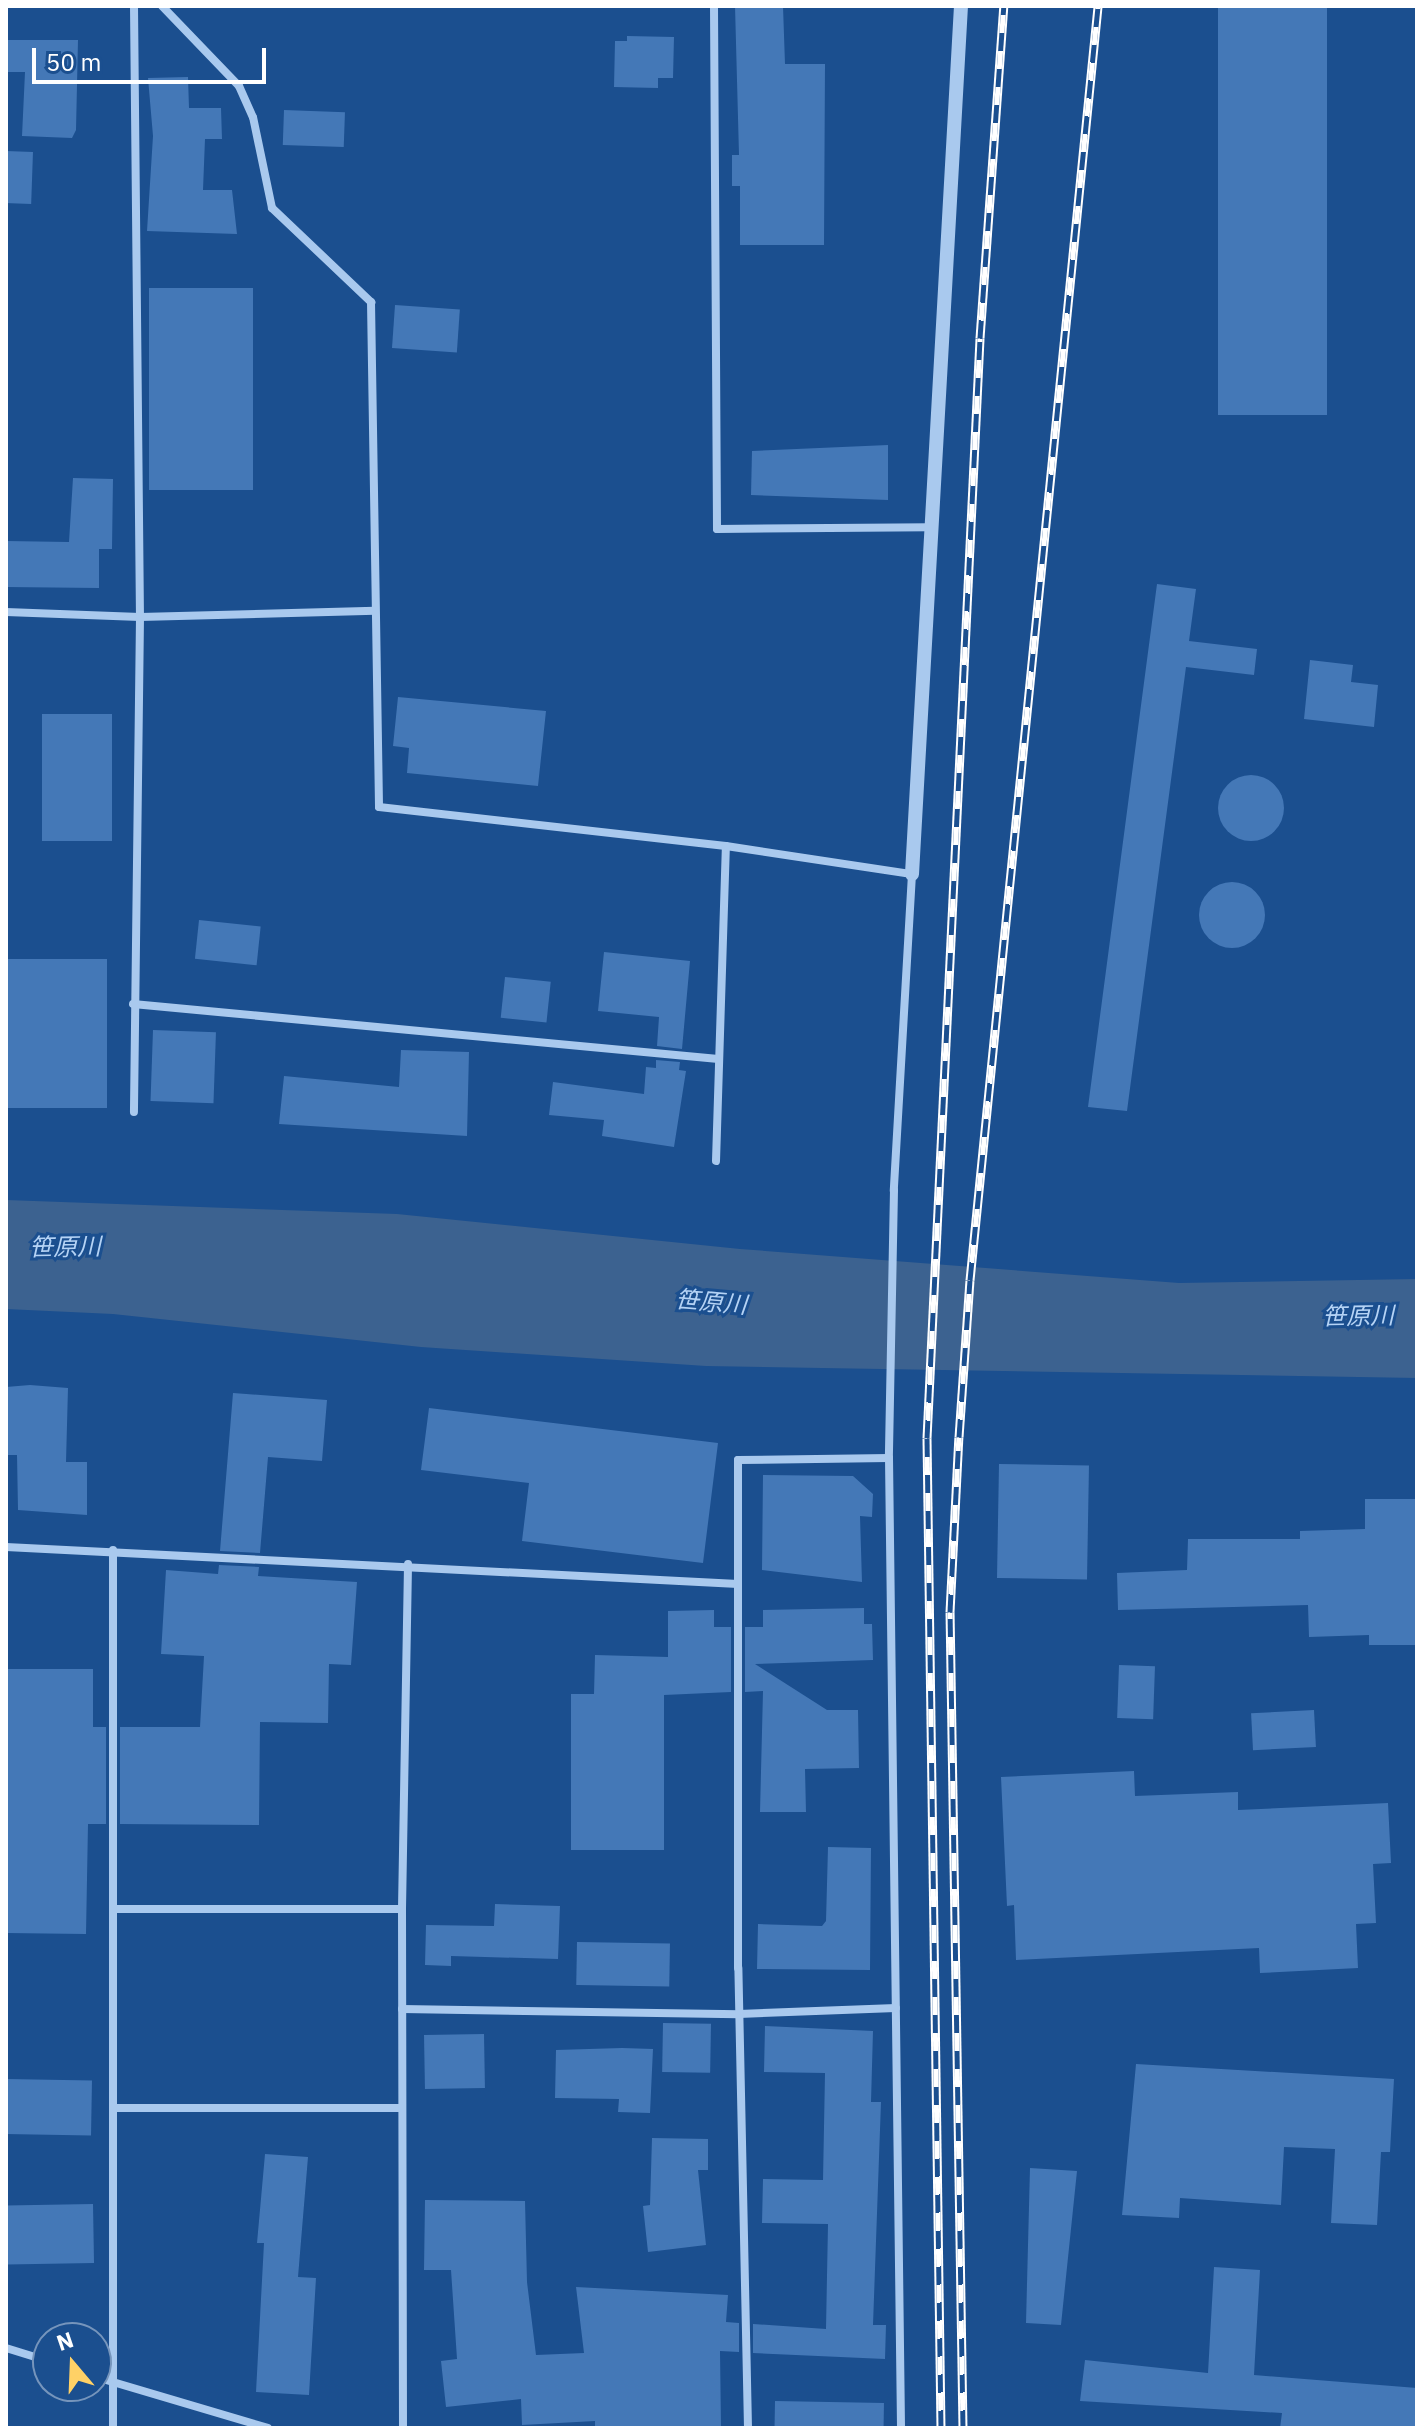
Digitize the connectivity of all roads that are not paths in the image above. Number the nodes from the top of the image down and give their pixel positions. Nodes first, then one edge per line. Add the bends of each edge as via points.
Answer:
1 (134, 6) edge
2 (162, 6) edge
3 (714, 6) edge
4 (961, 6) edge
5 (929, 527) junction
6 (375, 611) junction
7 (6, 612) edge
8 (140, 617) junction
9 (726, 846) junction
10 (912, 874) junction
11 (133, 1004) junction
12 (718, 1059) junction
13 (134, 1112) dead end
14 (716, 1161) dead end
15 (889, 1458) junction
16 (6, 1547) edge
17 (113, 1550) junction
18 (408, 1564) junction
19 (738, 1584) junction
20 (114, 1909) junction
21 (402, 1909) junction
22 (896, 2008) junction
23 (402, 2009) junction
24 (739, 2014) junction
25 (114, 2108) junction
26 (402, 2108) junction
27 (6, 2348) edge
28 (32, 2356) edge
29 (113, 2382) junction
30 (113, 2428) edge
31 (268, 2428) edge
32 (403, 2428) edge
33 (748, 2428) edge
34 (901, 2428) edge

1 - 8 street
2 - 6 street via 239,86 253,117 272,208 371,302
3 - 5 street via 717,529
4 - 5 street
5 - 10 street
6 - 8 street
6 - 9 street via 379,807
7 - 8 street
8 - 11 street
9 - 10 street
9 - 12 street
10 - 15 street via 894,1190
11 - 12 street
11 - 13 street
12 - 14 street
15 - 19 street via 738,1460
15 - 22 street
16 - 17 street
17 - 18 street
17 - 20 street
18 - 19 street
18 - 21 street
19 - 24 street
20 - 21 street
20 - 25 street
21 - 23 street
22 - 24 street
22 - 34 street
23 - 24 street
23 - 26 street
24 - 33 street
25 - 26 street
25 - 29 street
26 - 32 street
27 - 28 street
29 - 30 street
29 - 31 street

